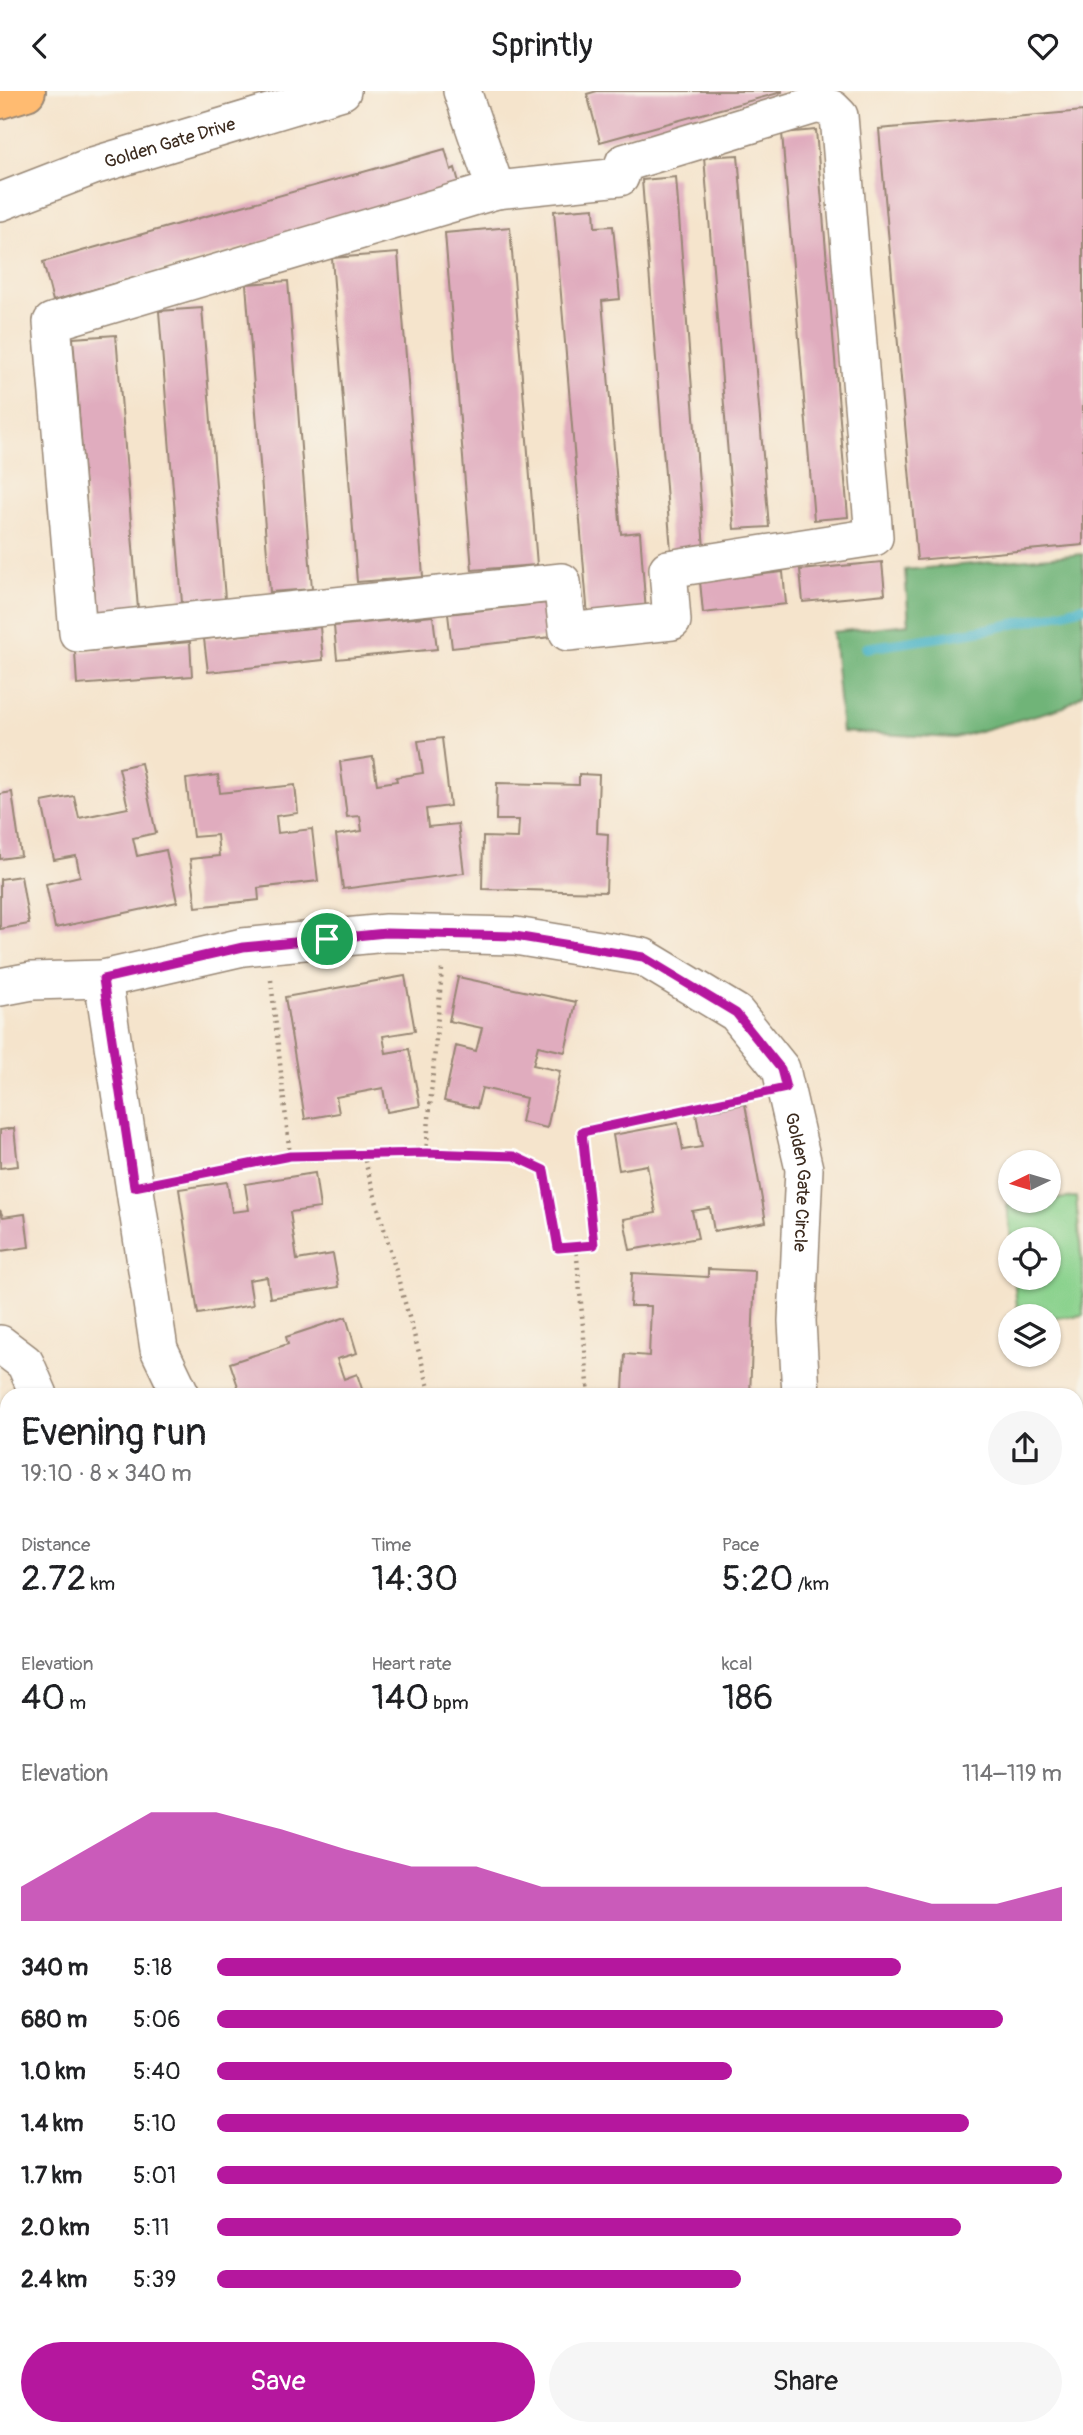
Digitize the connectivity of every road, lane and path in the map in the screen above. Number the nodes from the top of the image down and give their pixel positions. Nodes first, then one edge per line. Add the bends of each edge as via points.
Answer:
1 (26, 91) edge
2 (342, 91) edge
3 (462, 91) edge
4 (0, 99) edge
5 (496, 190) junction
6 (0, 202) edge
7 (446, 934) junction
8 (268, 944) junction
9 (103, 979) junction
10 (0, 987) edge
11 (786, 1088) junction
12 (426, 1153) junction
13 (363, 1154) junction
14 (290, 1156) junction
15 (134, 1187) junction
16 (576, 1246) junction
17 (0, 1344) edge
18 (36, 1388) edge
19 (178, 1388) edge
20 (429, 1388) edge
21 (588, 1388) edge
22 (801, 1388) edge

1 - 4 highway
2 - 6 street, Golden Gate Drive via 93,166
3 - 5 street
5 - 5 street via 52,322 78,633 562,582 569,632 672,621 668,569 874,537 839,116 832,109 818,104 624,163 620,177
7 - 8 street, Golden Gate Circle via 386,933
7 - 11 street, Golden Gate Circle via 515,936 643,957 736,1013 781,1069
7 - 12 path
8 - 9 street, Golden Gate Circle
8 - 14 path
9 - 10 street, Golden Gate Circle via 32,981
9 - 15 street
11 - 16 path via 582,1132 594,1245
11 - 22 street, Golden Gate Circle via 804,1169 797,1321
12 - 13 path
12 - 16 path via 514,1156 544,1170 558,1248
13 - 14 path
13 - 20 path
14 - 15 path
15 - 19 street via 159,1349
16 - 21 path
17 - 18 street via 25,1363

